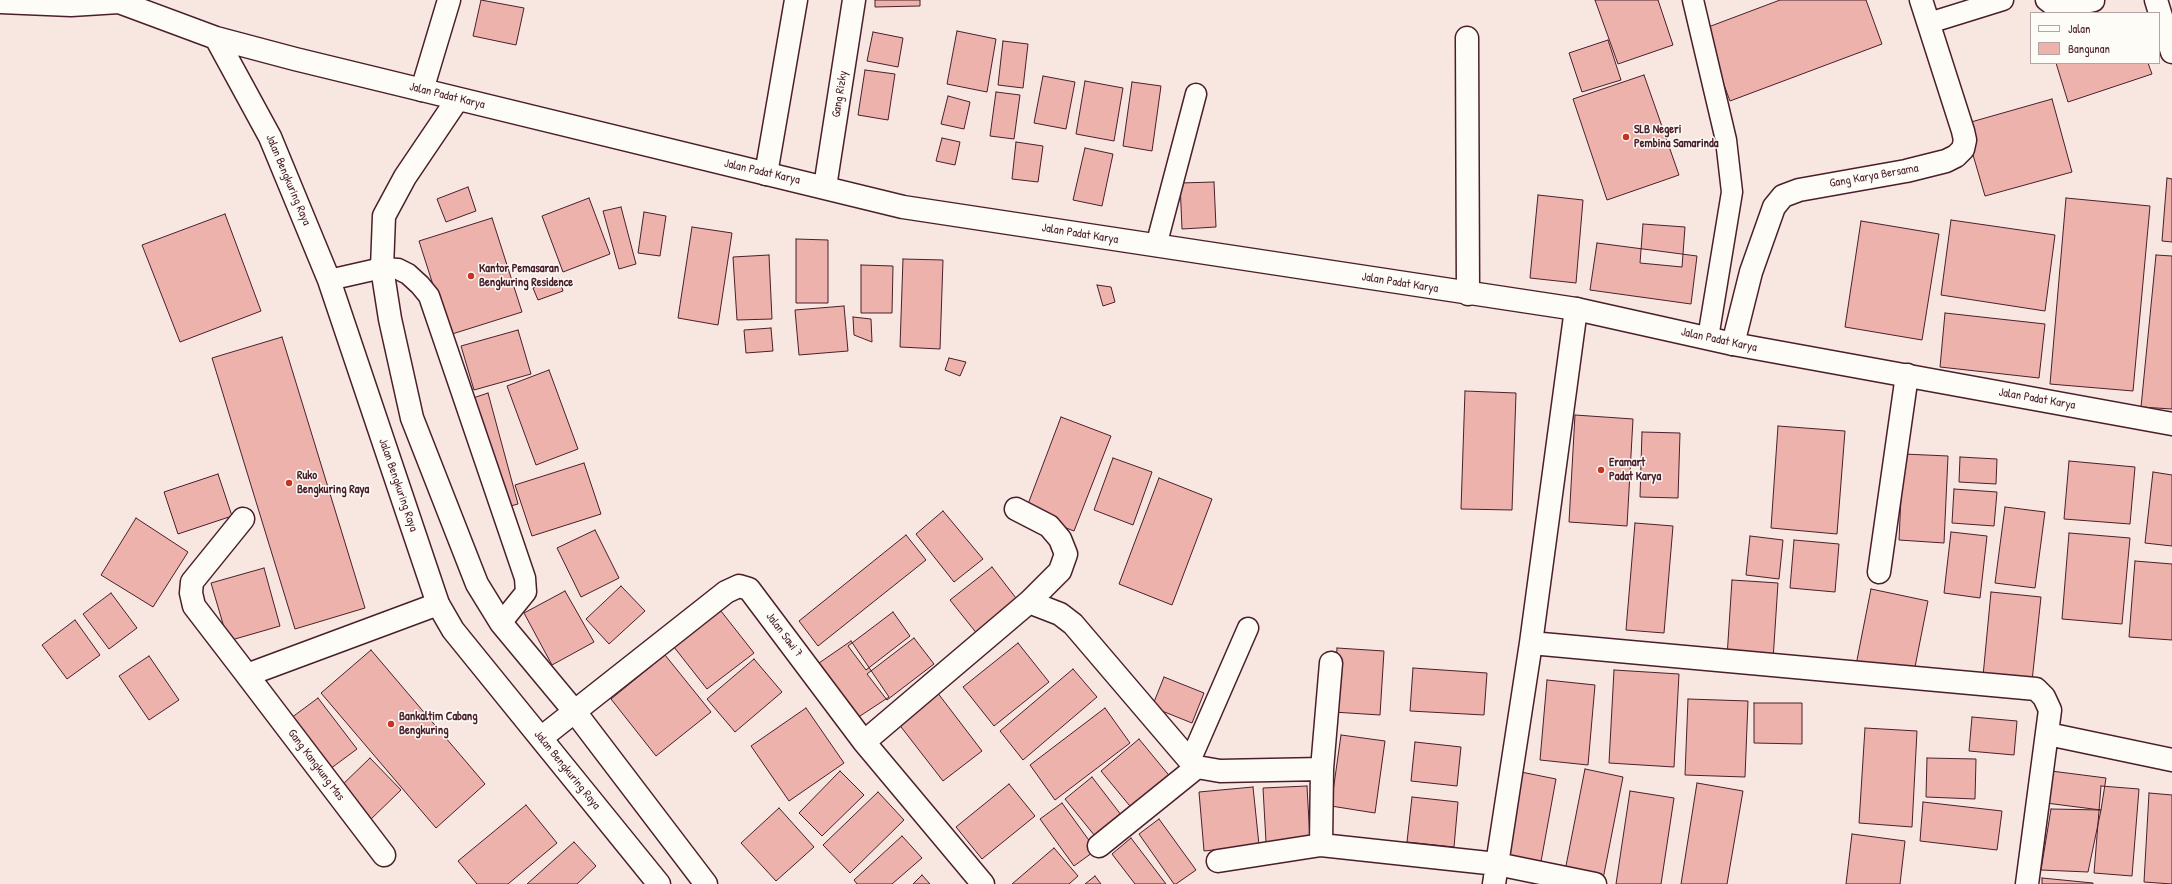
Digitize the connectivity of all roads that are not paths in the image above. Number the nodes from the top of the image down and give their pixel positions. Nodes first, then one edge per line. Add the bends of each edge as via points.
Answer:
1 (449, 0) edge
2 (796, 0) edge
3 (854, 0) edge
4 (1693, 0) edge
5 (1921, 0) edge
6 (2003, 0) edge
7 (2046, 0) edge
8 (2156, 0) edge
9 (119, 1) edge
10 (2094, 1) dead end
11 (0, 2) edge
12 (2160, 12) edge
13 (2160, 13) edge
14 (1929, 23) junction
15 (216, 38) junction
16 (1467, 38) dead end
17 (2172, 52) edge
18 (422, 90) junction
19 (1196, 94) dead end
20 (457, 100) junction
21 (766, 174) junction
22 (825, 188) junction
23 (1156, 246) junction
24 (382, 268) junction
25 (329, 280) junction
26 (1468, 294) junction
27 (1576, 309) junction
28 (1708, 338) junction
29 (1733, 344) junction
30 (1907, 375) junction
31 (2172, 424) edge
32 (1016, 509) dead end
33 (242, 519) dead end
34 (1879, 572) dead end
35 (1029, 602) junction
36 (438, 604) junction
37 (501, 623) junction
38 (1248, 628) dead end
39 (1531, 643) junction
40 (1331, 663) dead end
41 (248, 675) junction
42 (575, 712) junction
43 (2048, 734) junction
44 (541, 738) junction
45 (864, 742) junction
46 (2172, 760) edge
47 (1194, 764) junction
48 (1322, 769) junction
49 (1321, 845) junction
50 (1099, 846) dead end
51 (384, 855) dead end
52 (1218, 861) dead end
53 (1496, 874) edge
54 (659, 884) edge
55 (706, 884) edge
56 (983, 884) edge
57 (1595, 884) edge
58 (2028, 884) edge

1 - 18 street
2 - 21 street
3 - 22 street, Gang Rizky
4 - 28 lane via 1726,140 1732,192
5 - 14 street, Gang Karya Bersama
6 - 14 lane
7 - 10 lane via 2058,9
8 - 12 street
9 - 11 street, Jalan Padat Karya via 71,5
9 - 15 street, Jalan Padat Karya
13 - 17 street
14 - 29 street, Gang Karya Bersama via 1963,131 1963,149 1946,161 1906,171 1799,190 1783,196 1774,207 1754,264
15 - 18 street, Jalan Padat Karya
15 - 25 street, Jalan Bengkuring Raya via 270,137
16 - 26 street
18 - 20 street, Jalan Padat Karya
19 - 23 lane
20 - 21 street, Jalan Padat Karya
20 - 24 street via 405,177 384,216
21 - 22 street, Jalan Padat Karya
22 - 23 street, Jalan Padat Karya via 903,207
23 - 26 street, Jalan Padat Karya
24 - 25 lane
24 - 37 street via 390,319 412,418 476,584
24 - 37 lane via 398,269 408,274 429,296 525,578 526,592
25 - 36 street, Jalan Bengkuring Raya
26 - 27 street, Jalan Padat Karya
27 - 28 street, Jalan Padat Karya
27 - 39 street
28 - 29 street, Jalan Padat Karya
29 - 30 street, Jalan Padat Karya
30 - 31 street, Jalan Padat Karya
30 - 34 street
32 - 35 street via 1049,526 1060,539 1066,554 1060,570
33 - 41 street, Gang Kangkung Mas via 192,582 191,593 194,606
35 - 45 street
35 - 47 street via 1060,614 1073,624
36 - 41 street
36 - 44 street, Jalan Bengkuring Raya via 453,630
37 - 42 street
38 - 47 lane
39 - 43 street via 2036,689 2044,697 2050,710
39 - 53 street
40 - 48 street
41 - 51 street, Gang Kangkung Mas
42 - 44 street, Jalan Sawi 7
42 - 45 street, Jalan Sawi 7 via 726,592 739,586 749,589
42 - 55 street
43 - 46 street
43 - 58 street
44 - 54 street, Jalan Bengkuring Raya
45 - 56 street, Jalan Sawi 7
47 - 48 street via 1220,771
47 - 50 street
48 - 49 street
49 - 52 street
49 - 53 street
53 - 57 street

